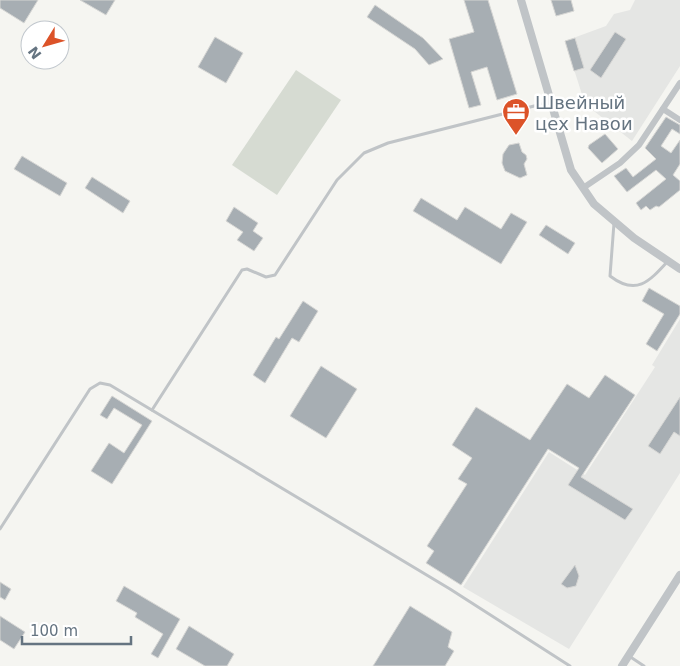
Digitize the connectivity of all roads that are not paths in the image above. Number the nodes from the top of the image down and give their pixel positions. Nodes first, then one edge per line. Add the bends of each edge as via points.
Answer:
1 (521, 0) edge
2 (680, 83) edge
3 (551, 101) junction
4 (663, 109) junction
5 (680, 120) edge
6 (583, 188) junction
7 (614, 223) junction
8 (668, 262) junction
9 (680, 269) edge
10 (152, 410) junction
11 (0, 529) edge
12 (680, 575) edge
13 (628, 656) junction
14 (570, 666) edge
15 (622, 666) edge
16 (644, 666) edge

1 - 3 street
2 - 4 street
3 - 6 street via 571,170
3 - 10 lane via 388,143 364,153 337,180 275,275 266,278 247,268 242,270
4 - 5 street
4 - 6 street via 639,145 620,163
6 - 7 street
7 - 8 street
7 - 8 lane via 610,276 621,285 637,286 649,282
8 - 9 street
10 - 11 lane via 110,385 100,383 90,388
10 - 14 lane via 450,589
12 - 13 street
13 - 15 street
13 - 16 lane

